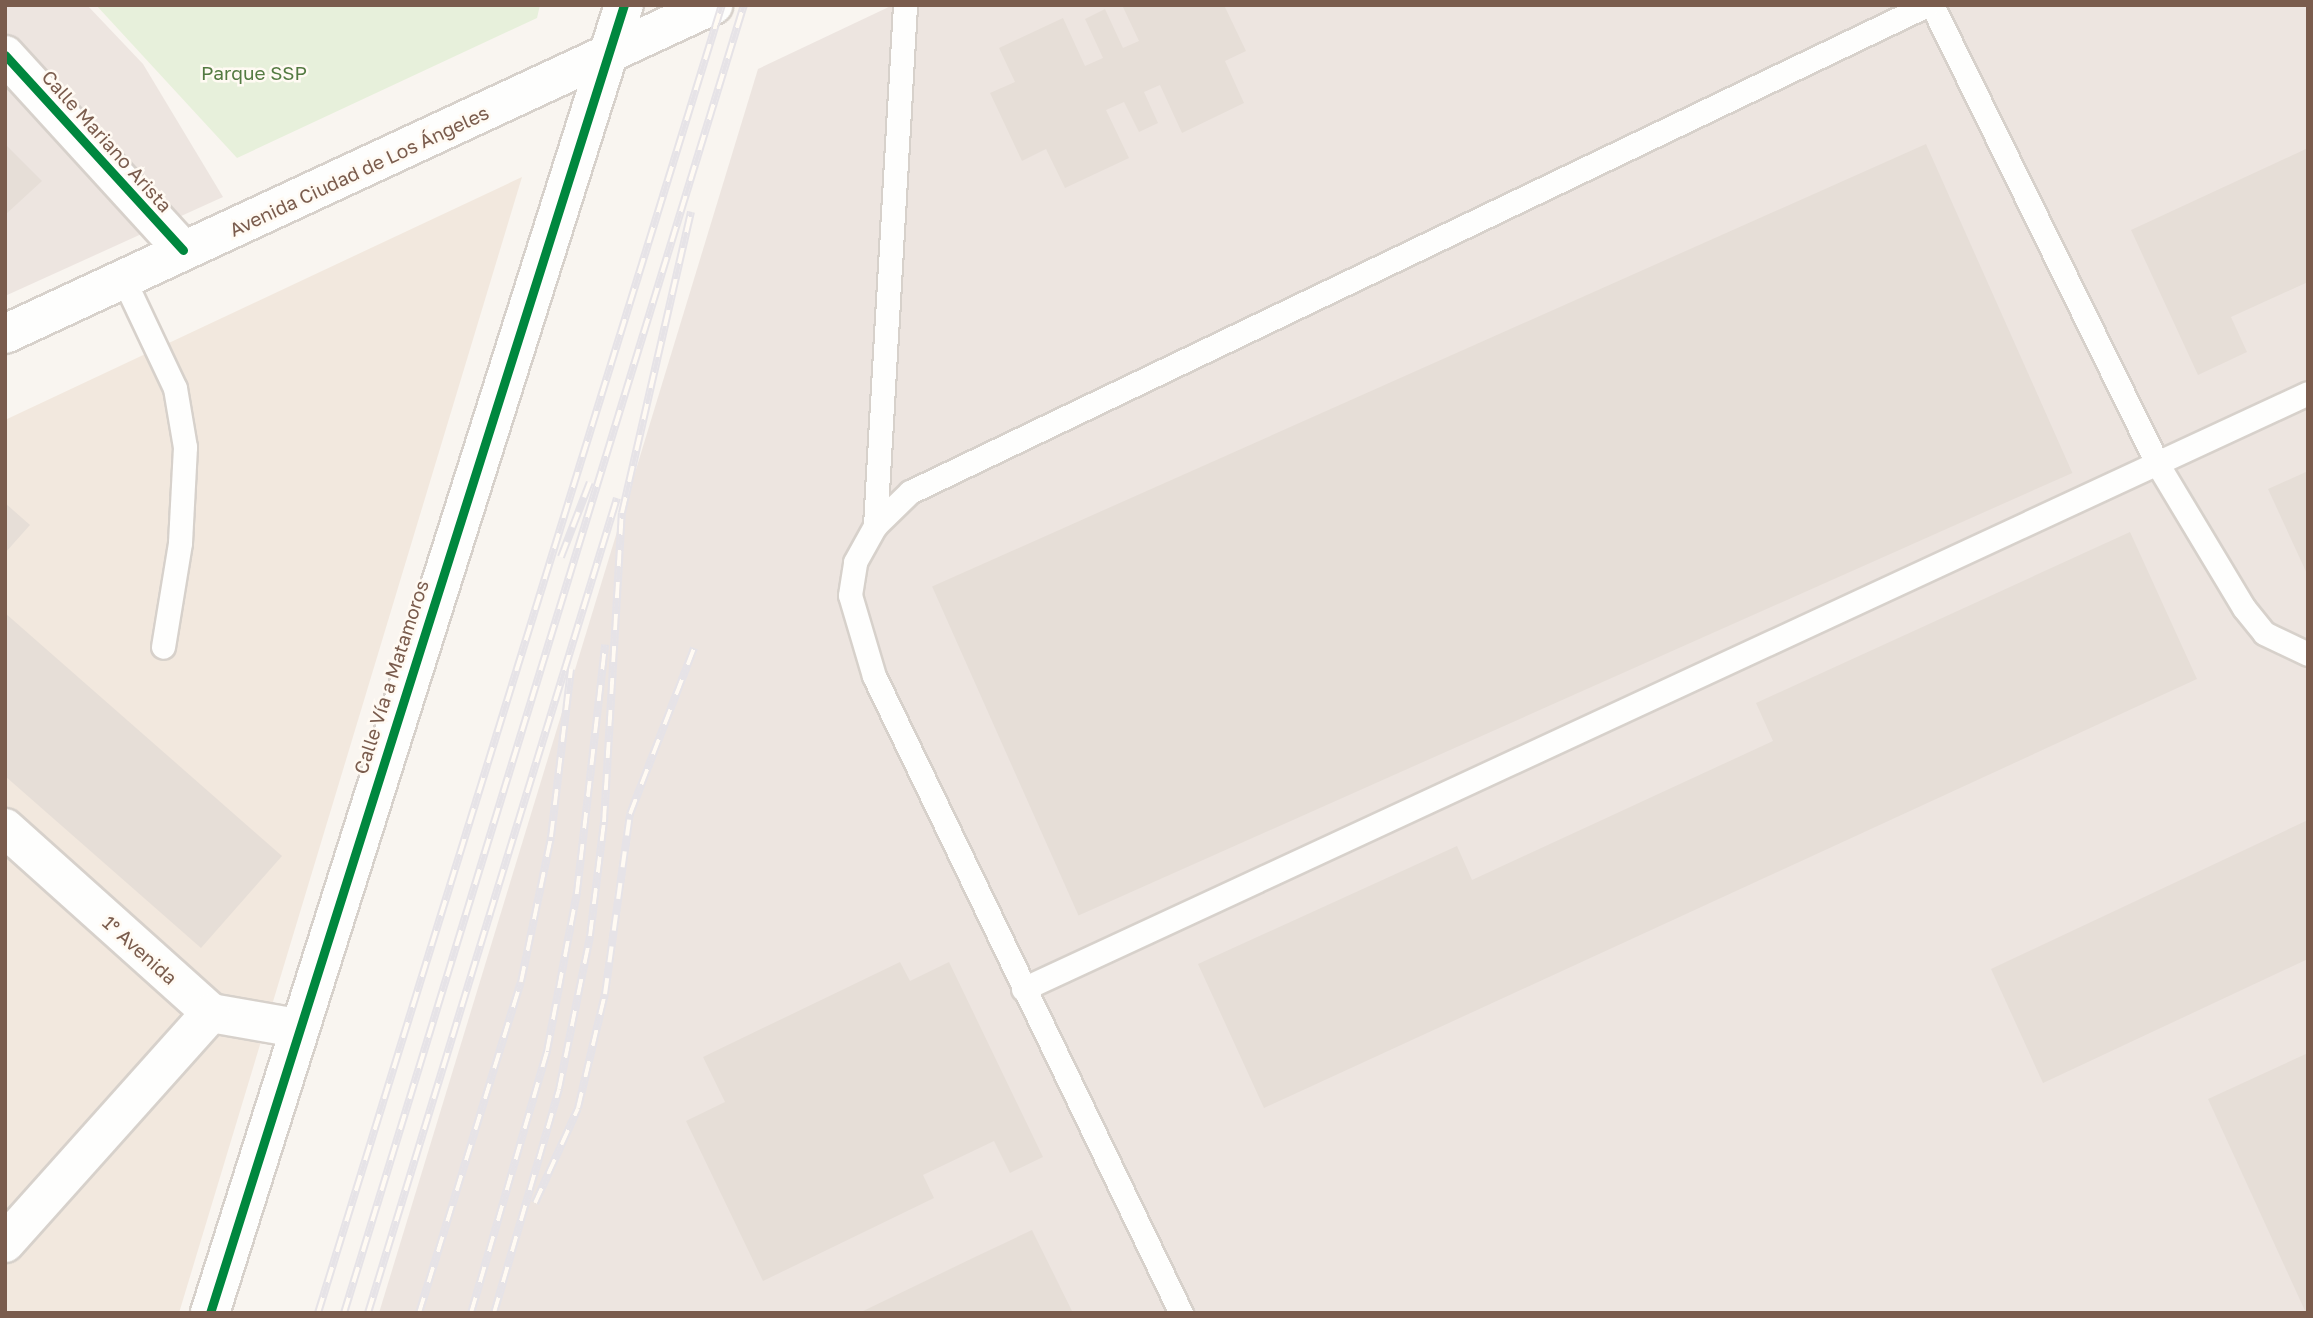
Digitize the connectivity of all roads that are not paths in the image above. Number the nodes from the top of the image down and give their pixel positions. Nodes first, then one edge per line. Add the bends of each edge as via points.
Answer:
1 (624, 5) edge
2 (713, 5) edge
3 (905, 5) edge
4 (1929, 5) edge
5 (609, 53) junction
6 (5, 55) edge
7 (183, 250) junction
8 (123, 278) junction
9 (5, 334) edge
10 (2308, 393) edge
11 (2158, 465) junction
12 (875, 526) junction
13 (163, 647) dead end
14 (2308, 654) edge
15 (5, 828) edge
16 (1023, 989) junction
17 (211, 1013) junction
18 (297, 1028) junction
19 (5, 1243) edge
20 (210, 1313) edge
21 (1181, 1313) edge

1 - 5 street, Calle Vía a Matamoros
2 - 5 street, Avenida Ciudad de Los Ángeles
3 - 12 lane
4 - 11 lane
4 - 12 lane via 910,492
5 - 7 street, Avenida Ciudad de Los Ángeles via 394,158
5 - 18 street, Calle Vía a Matamoros
6 - 7 street, Calle Mariano Arista
7 - 8 street, Avenida Ciudad de Los Ángeles
8 - 9 street, Avenida Ciudad de Los Ángeles
8 - 13 lane via 175,388 185,447 180,542
10 - 11 lane
11 - 14 lane via 2244,608 2264,633
11 - 16 lane
12 - 16 lane via 855,562 850,595 856,625
15 - 17 street, 1° Avenida
16 - 21 lane
17 - 18 street
17 - 19 street
18 - 20 street, Calle Vía a Matamoros

